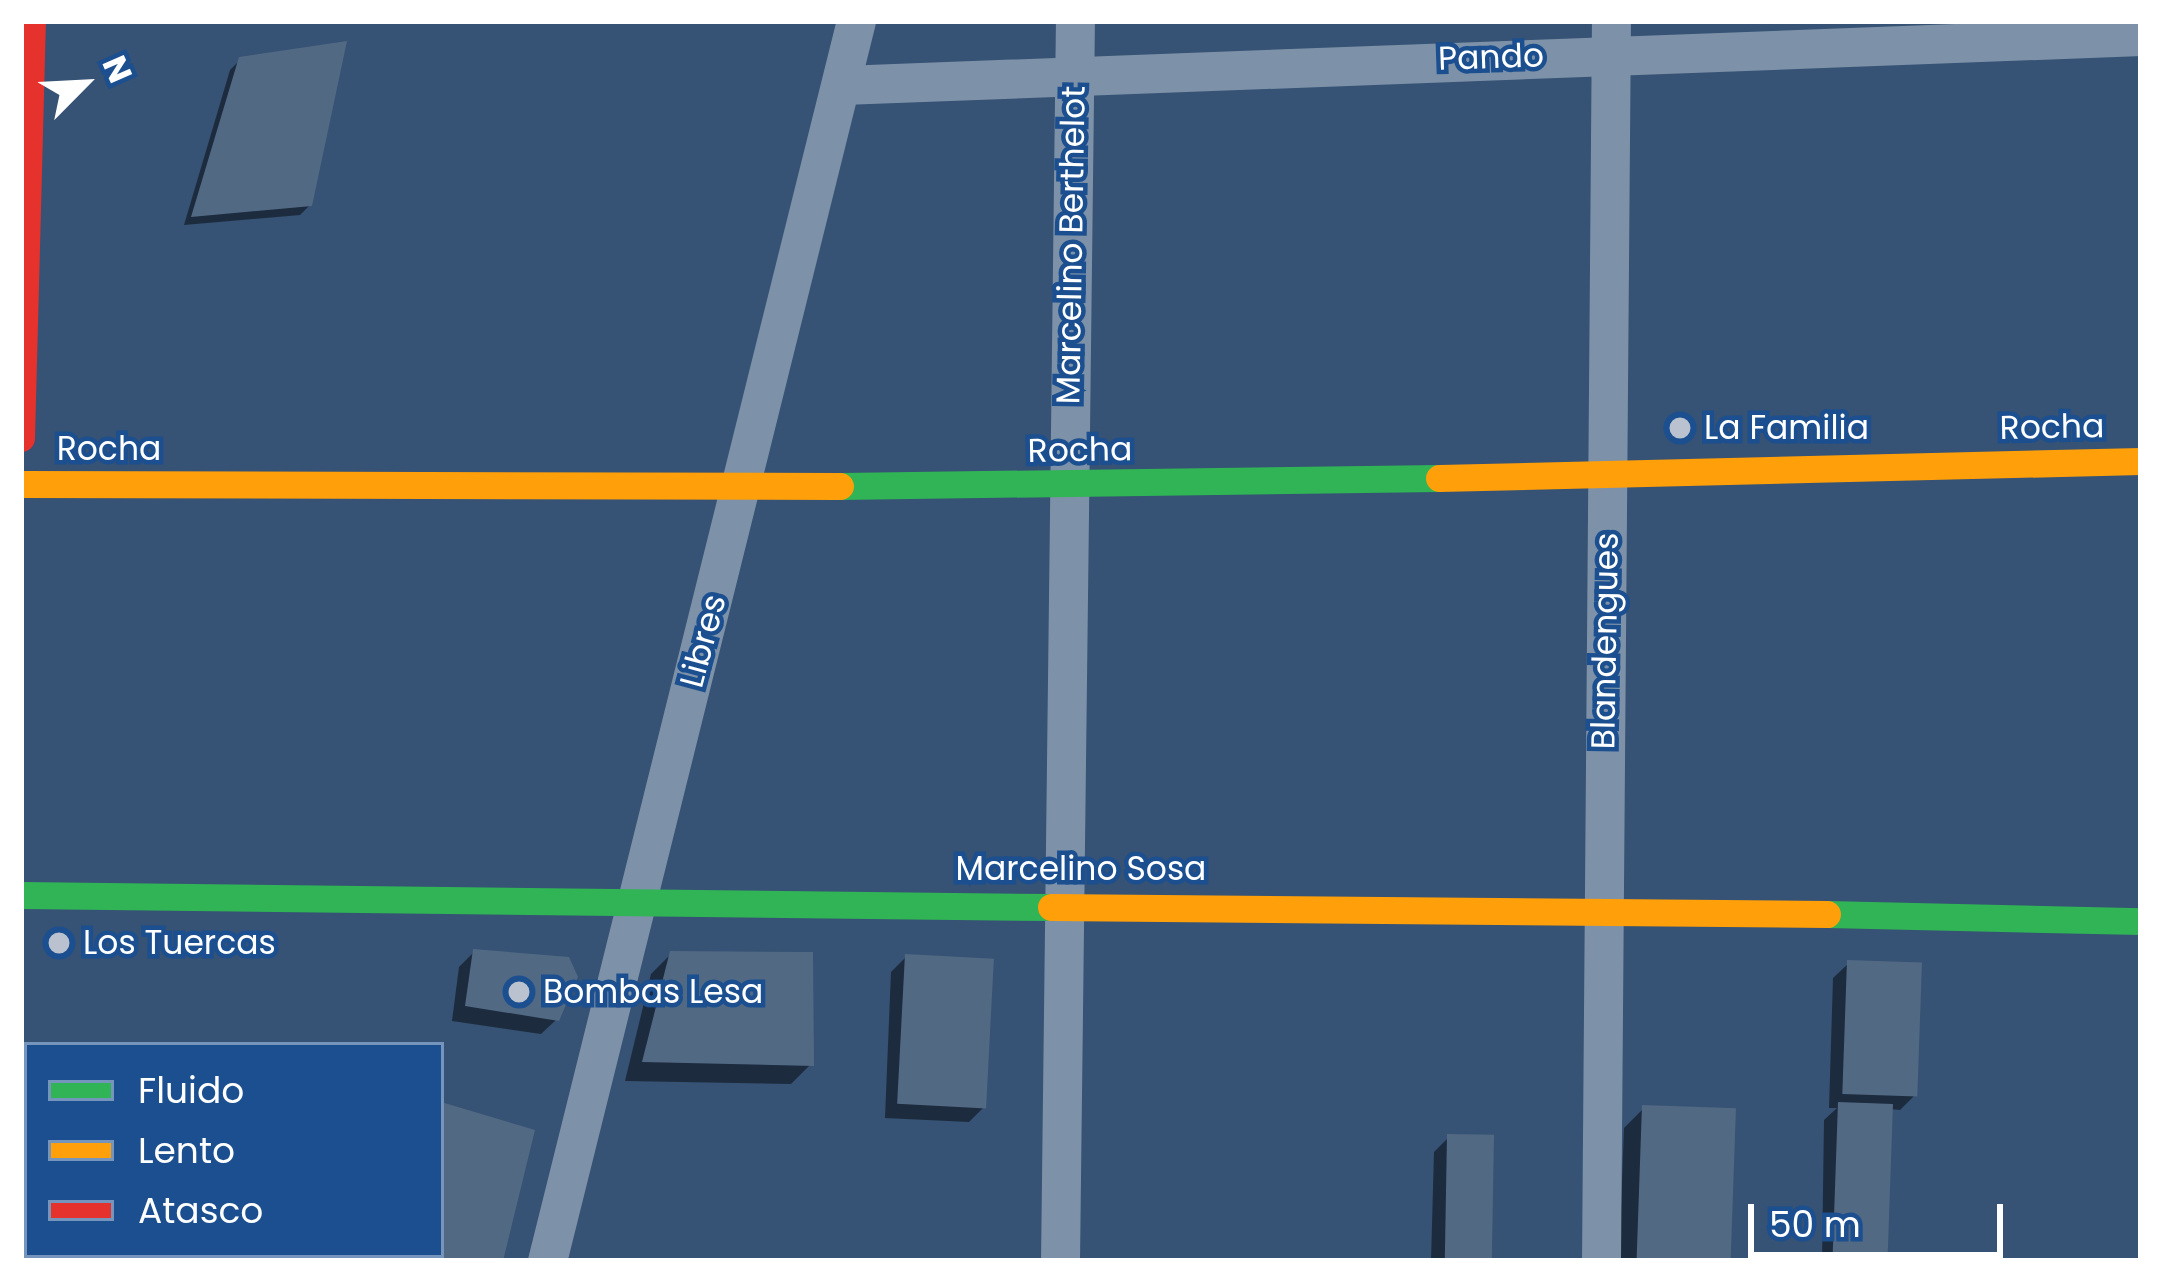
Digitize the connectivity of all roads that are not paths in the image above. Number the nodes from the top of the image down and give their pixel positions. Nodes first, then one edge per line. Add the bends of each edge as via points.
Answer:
1 (32, 21) edge
2 (856, 21) edge
3 (1075, 21) edge
4 (2141, 36) edge
5 (1611, 37) edge
6 (1074, 75) junction
7 (842, 85) junction
8 (21, 438) edge
9 (2141, 461) edge
10 (1607, 473) junction
11 (21, 484) edge
12 (1067, 487) junction
13 (744, 490) junction
14 (21, 895) edge
15 (1065, 904) junction
16 (632, 906) junction
17 (1603, 909) junction
18 (2141, 921) edge
19 (547, 1261) edge
20 (1060, 1261) edge
21 (1601, 1261) edge

1 - 8 street
2 - 7 street, Libres
3 - 6 street, Marcelino Berthelot
4 - 5 street, Pando
5 - 6 street, Pando
5 - 10 street, Blandengues
6 - 7 street, Pando
6 - 12 street, Marcelino Berthelot
7 - 13 street, Libres
9 - 10 street, Rocha
10 - 12 street, Rocha
10 - 17 street, Blandengues
11 - 13 street, Rocha
12 - 13 street, Rocha
12 - 15 street, Marcelino Berthelot
13 - 16 street, Libres
14 - 16 street, Marcelino Sosa
15 - 16 street, Marcelino Sosa
15 - 17 street, Marcelino Sosa
15 - 20 street, Marcelino Berthelot
16 - 19 street, Libres
17 - 18 street, Marcelino Sosa
17 - 21 street, Blandengues

